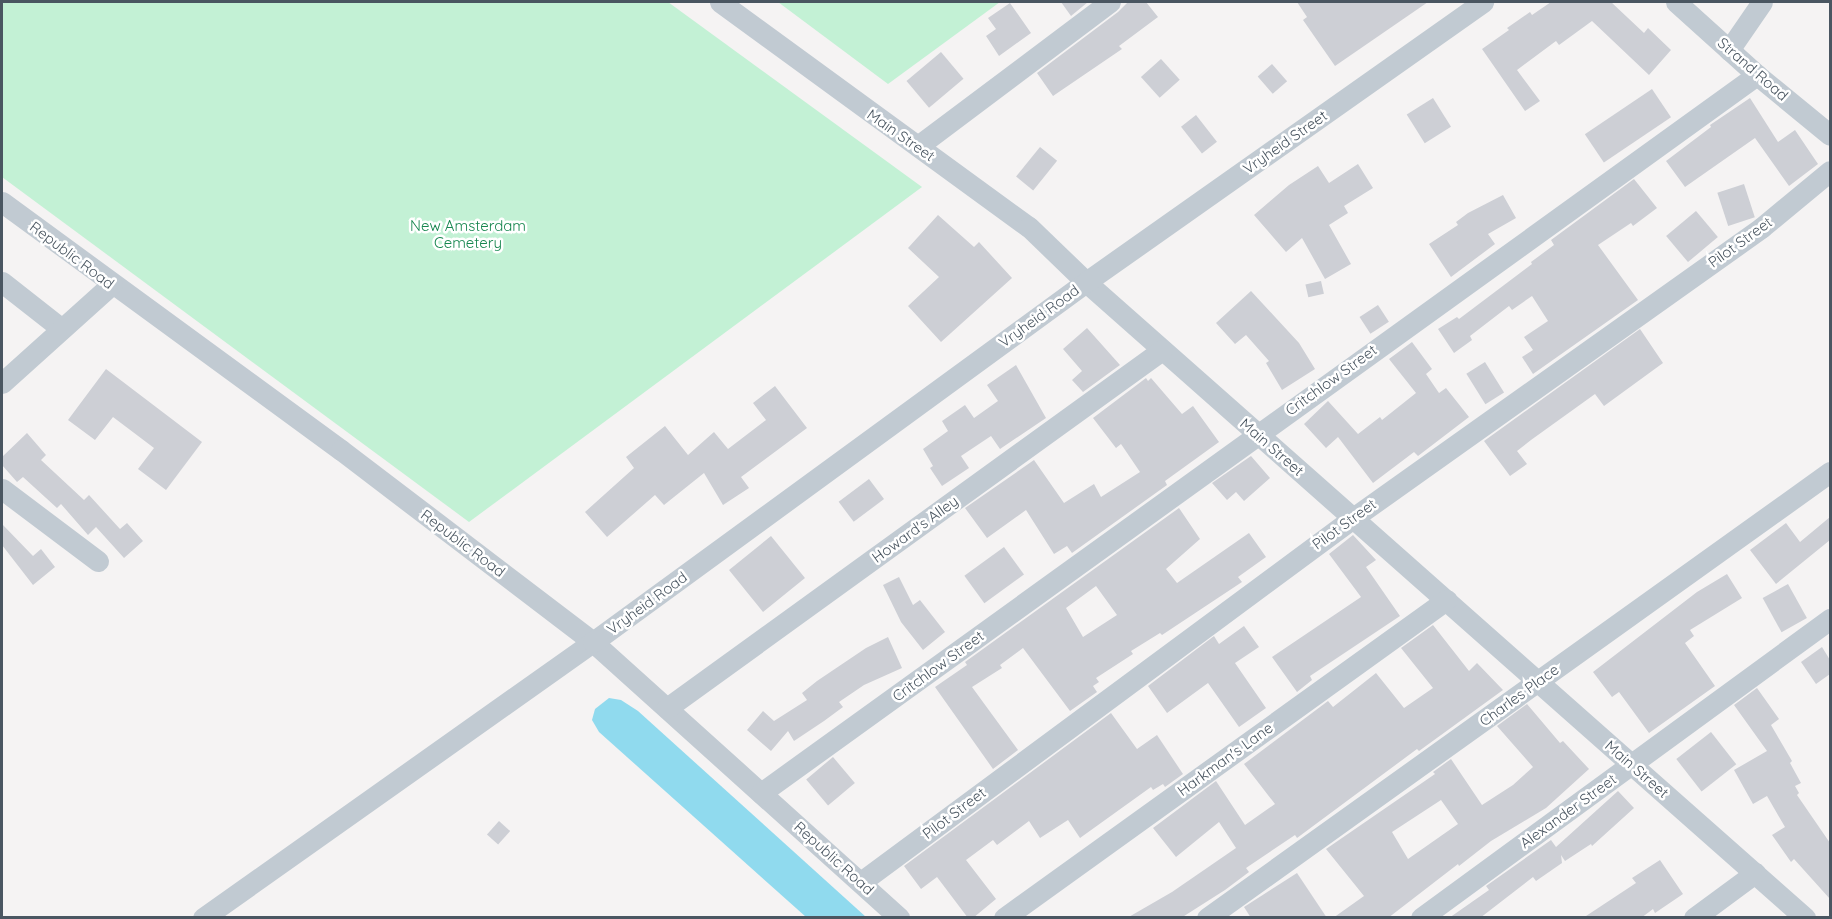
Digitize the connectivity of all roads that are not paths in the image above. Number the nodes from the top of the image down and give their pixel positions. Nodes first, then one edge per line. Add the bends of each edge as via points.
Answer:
1 (720, 2) edge
2 (1110, 2) edge
3 (1483, 2) edge
4 (1676, 2) edge
5 (1762, 2) edge
6 (1729, 50) junction
7 (1757, 75) junction
8 (1830, 135) edge
9 (918, 146) junction
10 (1830, 171) edge
11 (2, 202) edge
12 (2, 282) edge
13 (1086, 282) junction
14 (112, 285) junction
15 (62, 329) junction
16 (1162, 350) junction
17 (2, 383) edge
18 (1257, 434) junction
19 (1830, 472) edge
20 (2, 489) edge
21 (1353, 518) junction
22 (98, 561) dead end
23 (1446, 600) junction
24 (1830, 619) edge
25 (593, 642) junction
26 (1538, 682) junction
27 (667, 708) junction
28 (1632, 765) junction
29 (761, 793) junction
30 (1755, 873) junction
31 (861, 882) junction
32 (203, 918) edge
33 (899, 918) edge
34 (1005, 918) edge
35 (1208, 918) edge
36 (1421, 918) edge
37 (1694, 918) edge
38 (1805, 918) edge

1 - 9 street, Main Street
2 - 9 street
3 - 13 street, Vryheid Street
4 - 6 street, Strand Road
5 - 6 street
6 - 7 street, Strand Road
7 - 8 street, Strand Road
7 - 18 street, Critchlow Street
9 - 13 street, Main Street via 1029,227
10 - 21 street, Pilot Street via 1761,228
11 - 14 street, Republic Road
12 - 15 street
13 - 16 street, Main Street
13 - 25 street, Vryheid Road
14 - 15 street
14 - 25 street, Republic Road via 341,450
15 - 17 street
16 - 18 street, Main Street
16 - 27 street, Howard's Alley
18 - 21 street, Main Street
18 - 29 street, Critchlow Street
19 - 26 street, Charles Place
20 - 22 street
21 - 23 street, Main Street
21 - 31 street, Pilot Street
23 - 26 street, Main Street
23 - 34 street, Harkman's Lane
24 - 28 street, Alexander Street
25 - 27 street, Republic Road
25 - 32 street, Vryheid Road
26 - 28 street, Main Street
26 - 35 street, Charles Place
27 - 29 street, Republic Road
28 - 30 street, Main Street
28 - 36 street, Alexander Street
29 - 31 street, Republic Road
30 - 37 street
30 - 38 street, Main Street
31 - 33 street, Republic Road

